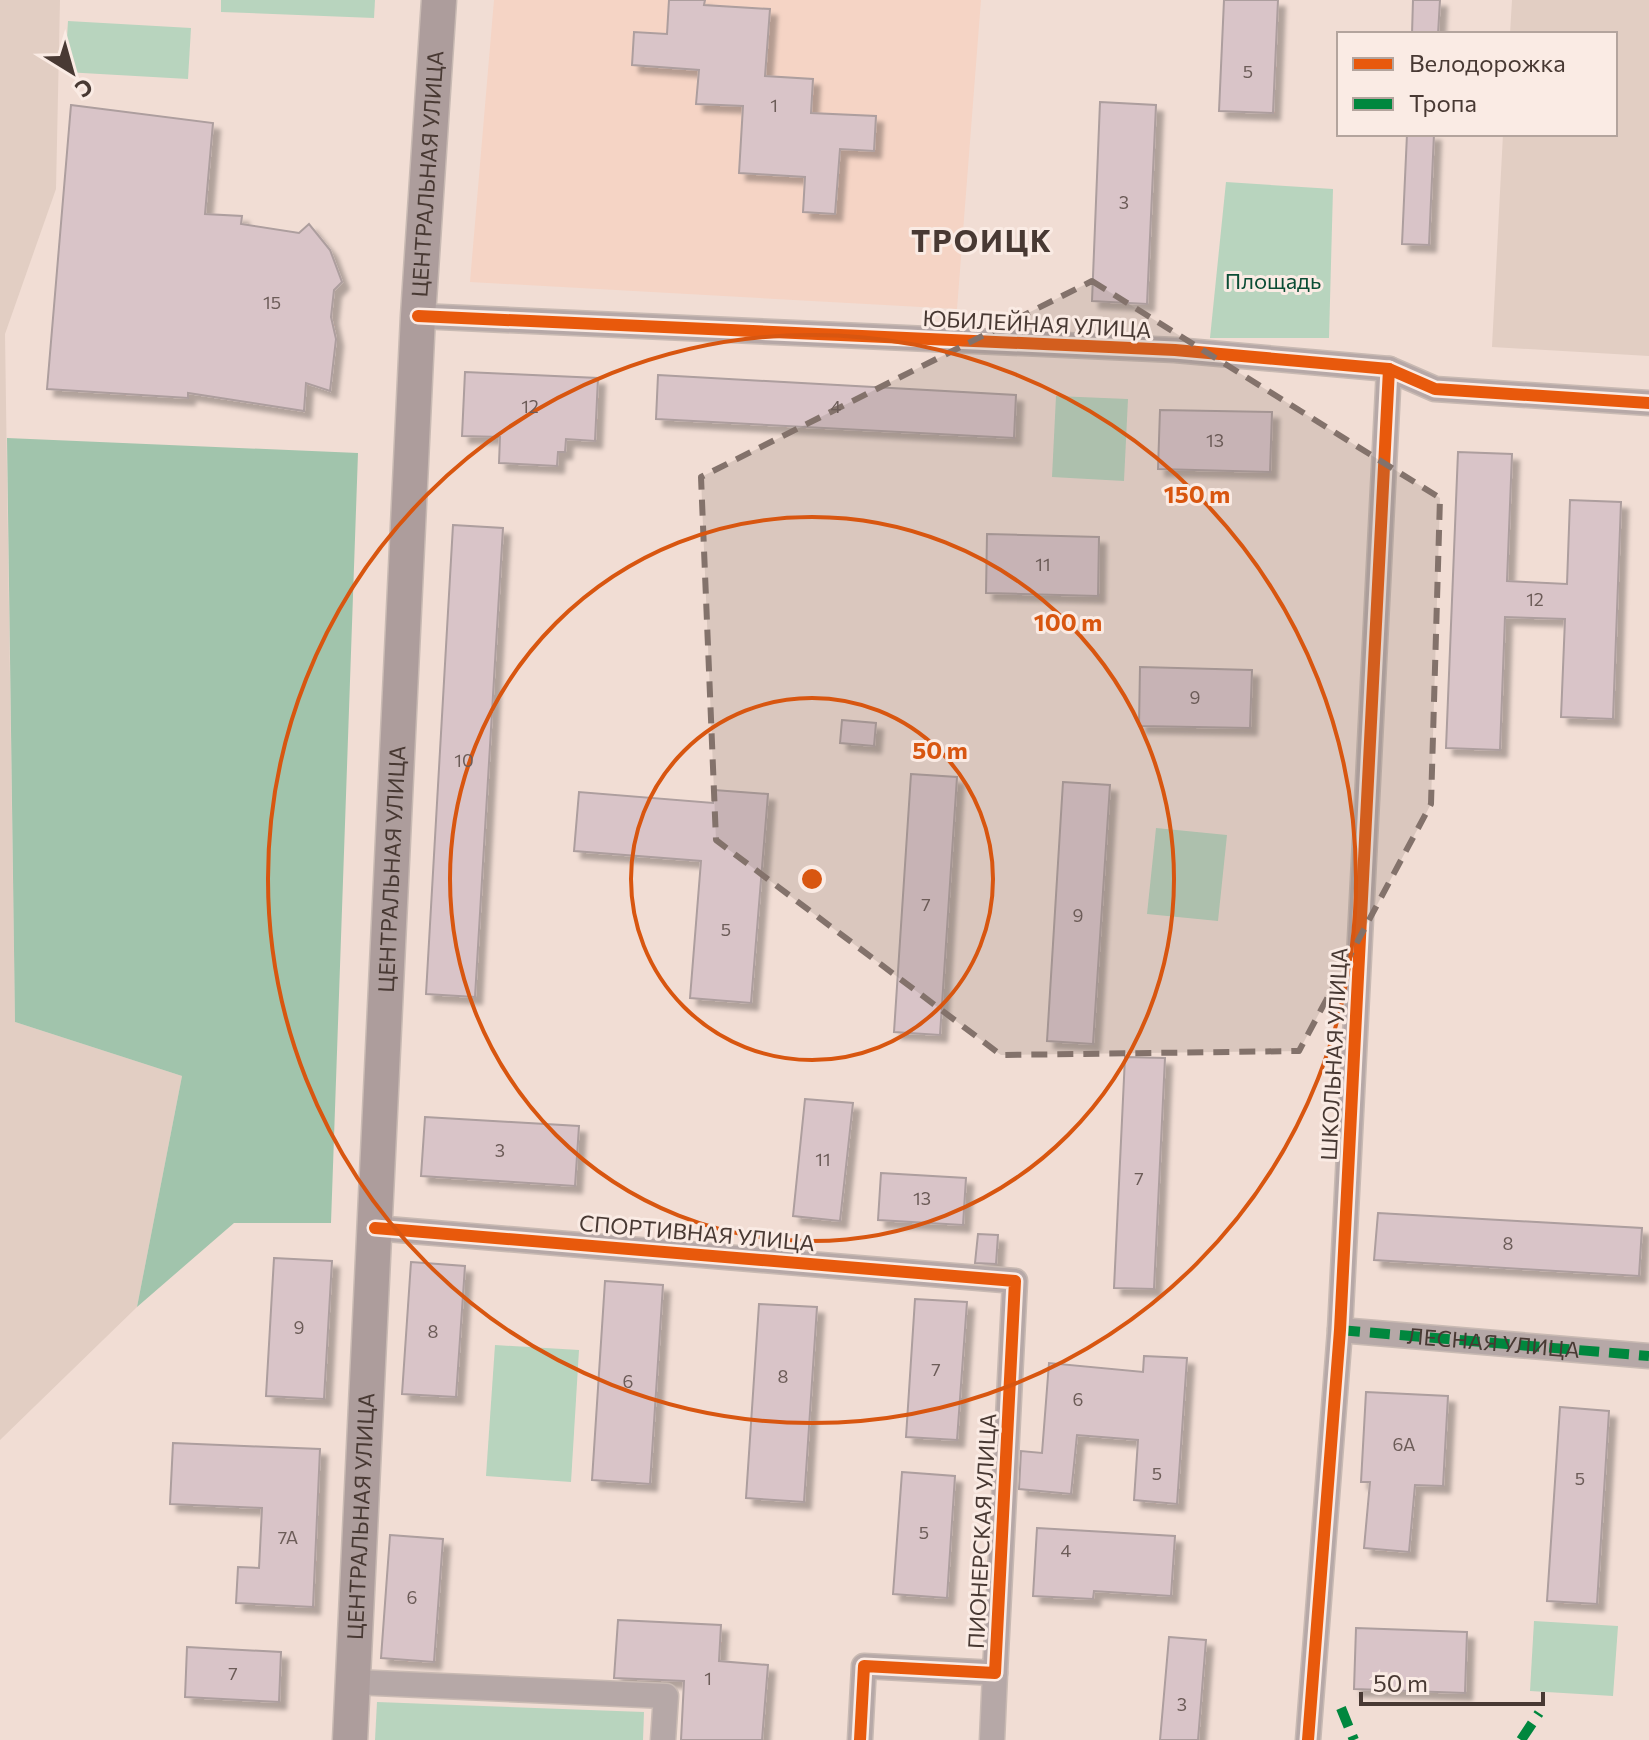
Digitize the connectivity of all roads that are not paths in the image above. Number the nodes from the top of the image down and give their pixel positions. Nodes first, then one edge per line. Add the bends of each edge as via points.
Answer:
1 (439, 0) edge
2 (418, 316) junction
3 (1389, 369) junction
4 (1649, 403) edge
5 (375, 1228) junction
6 (1015, 1281) joint
7 (1340, 1330) junction
8 (1649, 1356) edge
9 (995, 1673) junction
10 (353, 1682) junction
11 (350, 1740) edge
12 (663, 1740) edge
13 (860, 1740) edge
14 (992, 1740) edge
15 (1308, 1740) edge

1 - 2 main road, ЦЕНТРАЛЬНАЯ УЛИЦА
2 - 3 street, ЮБИЛЕЙНАЯ УЛИЦА via 1164,350
2 - 5 main road, ЦЕНТРАЛЬНАЯ УЛИЦА
3 - 4 street, ЮБИЛЕЙНАЯ УЛИЦА via 1435,389
3 - 7 street, ШКОЛЬНАЯ УЛИЦА
5 - 6 street, СПОРТИВНАЯ УЛИЦА
5 - 10 main road, ЦЕНТРАЛЬНАЯ УЛИЦА
6 - 9 street, ПИОНЕРСКАЯ УЛИЦА
7 - 8 street, ЛЕСНАЯ УЛИЦА
7 - 15 street, ШКОЛЬНАЯ УЛИЦА
9 - 13 street, ПИОНЕРСКАЯ УЛИЦА via 864,1666
9 - 14 street
10 - 11 main road, ЦЕНТРАЛЬНАЯ УЛИЦА
10 - 12 street via 666,1696

